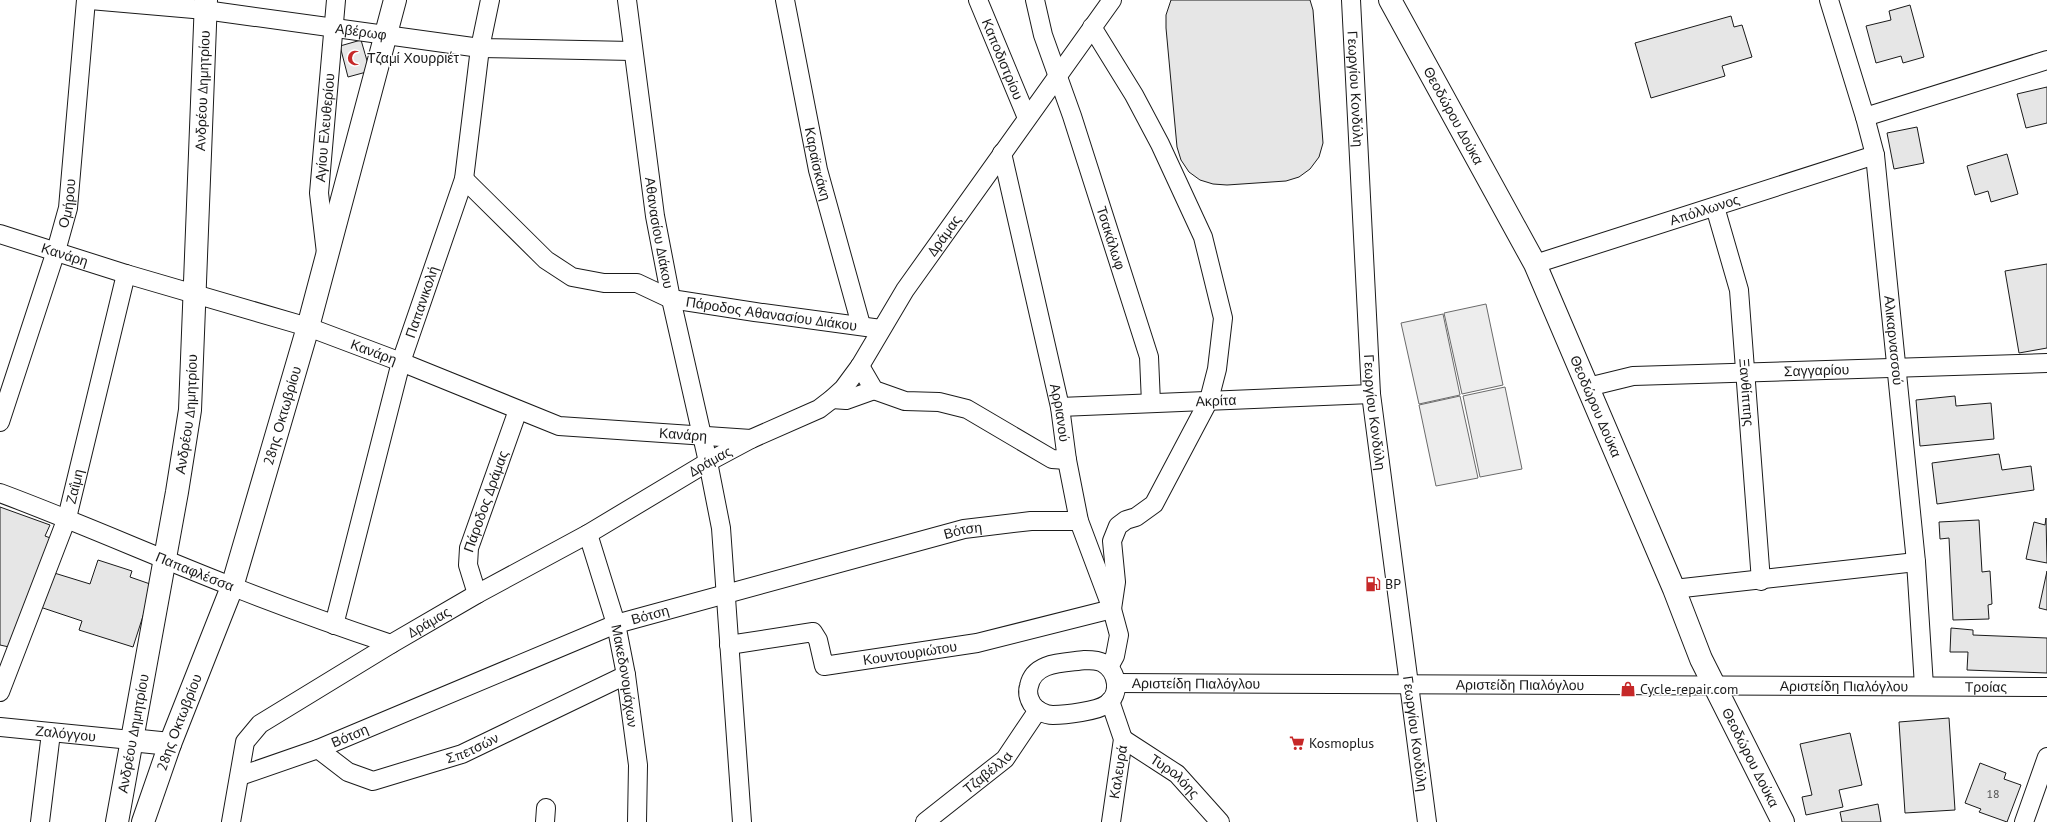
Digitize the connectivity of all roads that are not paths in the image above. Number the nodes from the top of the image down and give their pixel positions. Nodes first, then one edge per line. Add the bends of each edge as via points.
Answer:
1 (86, 0) edge
2 (90, 0) edge
3 (336, 0) edge
4 (395, 0) edge
5 (490, 0) edge
6 (627, 0) edge
7 (785, 0) edge
8 (978, 0) edge
9 (1035, 0) edge
10 (1112, 0) edge
11 (1351, 0) edge
12 (1390, 0) edge
13 (1829, 0) edge
14 (206, 5) edge
15 (1092, 27) junction
16 (335, 28) junction
17 (386, 34) junction
18 (480, 48) junction
19 (632, 51) junction
20 (2047, 60) edge
21 (1058, 75) junction
22 (1865, 117) junction
23 (1027, 118) junction
24 (1002, 152) junction
25 (1875, 155) junction
26 (464, 180) junction
27 (1715, 207) junction
28 (0, 234) edge
29 (56, 251) junction
30 (326, 255) junction
31 (1535, 264) junction
32 (126, 274) junction
33 (195, 294) junction
34 (671, 298) junction
35 (861, 325) junction
36 (308, 327) junction
37 (881, 329) junction
38 (401, 362) junction
39 (2047, 363) edge
40 (860, 366) junction
41 (1896, 367) junction
42 (1747, 372) junction
43 (1588, 387) junction
44 (874, 390) junction
45 (1371, 394) junction
46 (832, 399) junction
47 (1209, 400) junction
48 (1151, 403) junction
49 (1060, 407) junction
50 (518, 410) junction
51 (0, 422) edge
52 (702, 436) junction
53 (751, 439) junction
54 (1067, 460) junction
55 (708, 462) junction
56 (0, 493) edge
57 (67, 518) junction
58 (1079, 521) junction
59 (588, 534) junction
60 (164, 559) junction
61 (1916, 562) junction
62 (1761, 581) junction
63 (232, 587) junction
64 (1674, 589) junction
65 (726, 593) junction
66 (477, 594) junction
67 (1112, 609) junction
68 (616, 624) junction
69 (334, 625) junction
70 (391, 644) junction
71 (729, 645) junction
72 (626, 675) junction
73 (1113, 675) junction
74 (1410, 684) junction
75 (1715, 685) junction
76 (1924, 686) junction
77 (2047, 686) edge
78 (0, 692) edge
79 (1110, 701) junction
80 (1038, 710) junction
81 (0, 727) edge
82 (51, 732) junction
83 (1123, 739) junction
84 (131, 740) junction
85 (170, 744) junction
86 (318, 748) junction
87 (2047, 757) edge
88 (240, 776) junction
89 (40, 822) edge
90 (117, 822) edge
91 (142, 822) edge
92 (232, 822) edge
93 (637, 822) edge
94 (742, 822) edge
95 (925, 822) edge
96 (1111, 822) edge
97 (1220, 822) edge
98 (1427, 822) edge
99 (1783, 822) edge
100 (2024, 822) edge

1 - 29 street, Ομήρου via 68,208
2 - 14 street, Αβέρωφ
3 - 16 street, Αγίου Ελευθερίου
4 - 17 main road, 28ης Οκτωβρίου
5 - 18 street, Παπανικολή
6 - 19 street, Αθανασίου Διάκου
7 - 35 street, Καραϊσκάκη via 818,170
8 - 23 street, Καποδιστρίου
9 - 21 street, Τσακάλωφ via 1043,35
10 - 15 street, Δράμας
11 - 45 street, Γεωργίου Κονδύλη
12 - 31 main road, Θεοδώρου Δούκα
13 - 22 street, Αλικαρνασσού
14 - 16 street, Αβέρωφ
14 - 33 main road, Ανδρέου Δημητρίου
15 - 21 street, Δράμας
15 - 47 street via 1134,95 1203,237 1223,318 1217,369
16 - 17 street, Αβέρωφ
16 - 30 street, Αγίου Ελευθερίου via 319,193
17 - 18 street, Αβέρωφ
17 - 30 main road, 28ης Οκτωβρίου
18 - 19 street, Αβέρωφ
18 - 26 street, Παπανικολή
19 - 34 street, Αθανασίου Διάκου via 655,216
20 - 22 street
21 - 23 street, Δράμας
21 - 48 street, Τσακάλωφ via 1149,357
22 - 25 street, Αλικαρνασσού
23 - 24 street, Δράμας
24 - 37 street, Δράμας via 905,290
24 - 49 street, Αρριανού
25 - 27 street, Απόλλωνος
25 - 41 street, Αλικαρνασσού
26 - 34 street, Πάροδος Αθανασίου Διάκου via 546,260 572,277 604,283 637,283
26 - 38 street, Παπανικολή
27 - 31 street, Απόλλωνος
27 - 42 street, Ξανθίππης via 1739,290
28 - 29 street, Κανάρη
29 - 32 street, Κανάρη
29 - 51 street, Ομήρου
30 - 36 main road, 28ης Οκτωβρίου
31 - 43 main road, Θεοδώρου Δούκα
32 - 33 street, Κανάρη
32 - 57 street, Ζαΐμη
33 - 36 street, Κανάρη
33 - 60 main road, Ανδρέου Δημητρίου via 190,410
34 - 35 street, Πάροδος Αθανασίου Διάκου via 755,312
34 - 52 street, Αθανασίου Διάκου
35 - 37 street, Πάροδος Αθανασίου Διάκου
36 - 38 street, Κανάρη
36 - 63 main road, 28ης Οκτωβρίου
37 - 40 street, Δράμας
38 - 50 street, Κανάρη
38 - 69 street, Παπανικολή
39 - 41 street, Σαγγαρίου
40 - 44 street
40 - 46 street, Δράμας
41 - 42 street, Σαγγαρίου
41 - 61 street, Αλικαρνασσού
42 - 43 street, Σαγγαρίου via 1633,376
42 - 62 street, Ξανθίππης
43 - 64 main road, Θεοδώρου Δούκα
44 - 46 street via 846,400
44 - 54 street via 904,401 939,402 967,409 1052,459
45 - 47 street, Ακρίτα
45 - 74 street, Γεωργίου Κονδύλη
46 - 53 street, Δράμας via 807,415
47 - 48 street, Ακρίτα
47 - 67 street via 1154,504 1118,526 1112,541 1116,582
48 - 49 street, Ακρίτα
49 - 54 street, Αρριανού
50 - 52 street, Κανάρη via 559,426
50 - 66 street, Πάροδος Δράμας via 469,548 468,565
52 - 53 street, Κανάρη
52 - 55 street, Αθανασίου Διάκου
53 - 55 street, Δράμας
54 - 58 street, Αρριανού
55 - 59 street, Δράμας
55 - 65 street via 721,528
56 - 57 street, Παπαφλέσσα
57 - 60 street, Παπαφλέσσα
57 - 78 street, Ζαΐμη
58 - 65 street, Βότση via 1032,521 964,529
58 - 67 street, Αρριανού
59 - 66 street, Δράμας
59 - 68 street, Μακεδονομάχων
60 - 63 street, Παπαφλέσσα
60 - 84 main road, Ανδρέου Δημητρίου
61 - 62 street
61 - 76 street, Αλικαρνασσού
62 - 64 street
63 - 69 street, Παπαφλέσσα
63 - 85 main road, 28ης Οκτωβρίου
64 - 75 main road, Θεοδώρου Δούκα via 1701,659
65 - 68 street, Βότση
65 - 71 street
66 - 70 street, Δράμας
67 - 71 street, Κουντουριώτου via 977,643 824,666 818,640 813,632
67 - 73 street, Αρριανού via 1119,635
68 - 72 street, Μακεδονομάχων
68 - 86 street, Βότση
69 - 70 street, Παπαφλέσσα
70 - 88 street, Δράμας via 260,724 245,742
71 - 94 street
72 - 86 street, Σπετσών via 462,754 373,781 348,772
72 - 93 street, Μακεδονομάχων via 638,765
73 - 74 street, Αριστείδη Πιαλόγλου
73 - 79 street via 1116,691
73 - 80 street via 1102,662 1085,660 1040,669 1032,678 1028,689 1032,704
74 - 75 street, Αριστείδη Πιαλόγλου
74 - 98 street, Γεωργίου Κονδύλη
75 - 76 street, Αριστείδη Πιαλόγλου
75 - 99 main road, Θεοδώρου Δούκα
76 - 77 street, Τροίας
79 - 80 street via 1098,709 1052,715
79 - 83 street, Καλευρά
80 - 95 street, Τζαβέλλα via 1005,759
81 - 82 street, Ζαλόγγου
82 - 84 street, Ζαλόγγου
82 - 89 street
83 - 96 street, Καλευρά
83 - 97 street, Τυρολόης via 1177,774
84 - 85 main road
84 - 90 main road, Ανδρέου Δημητρίου
85 - 91 main road, 28ης Οκτωβρίου
86 - 88 street, Βότση
87 - 100 street
88 - 92 street, Δράμας

